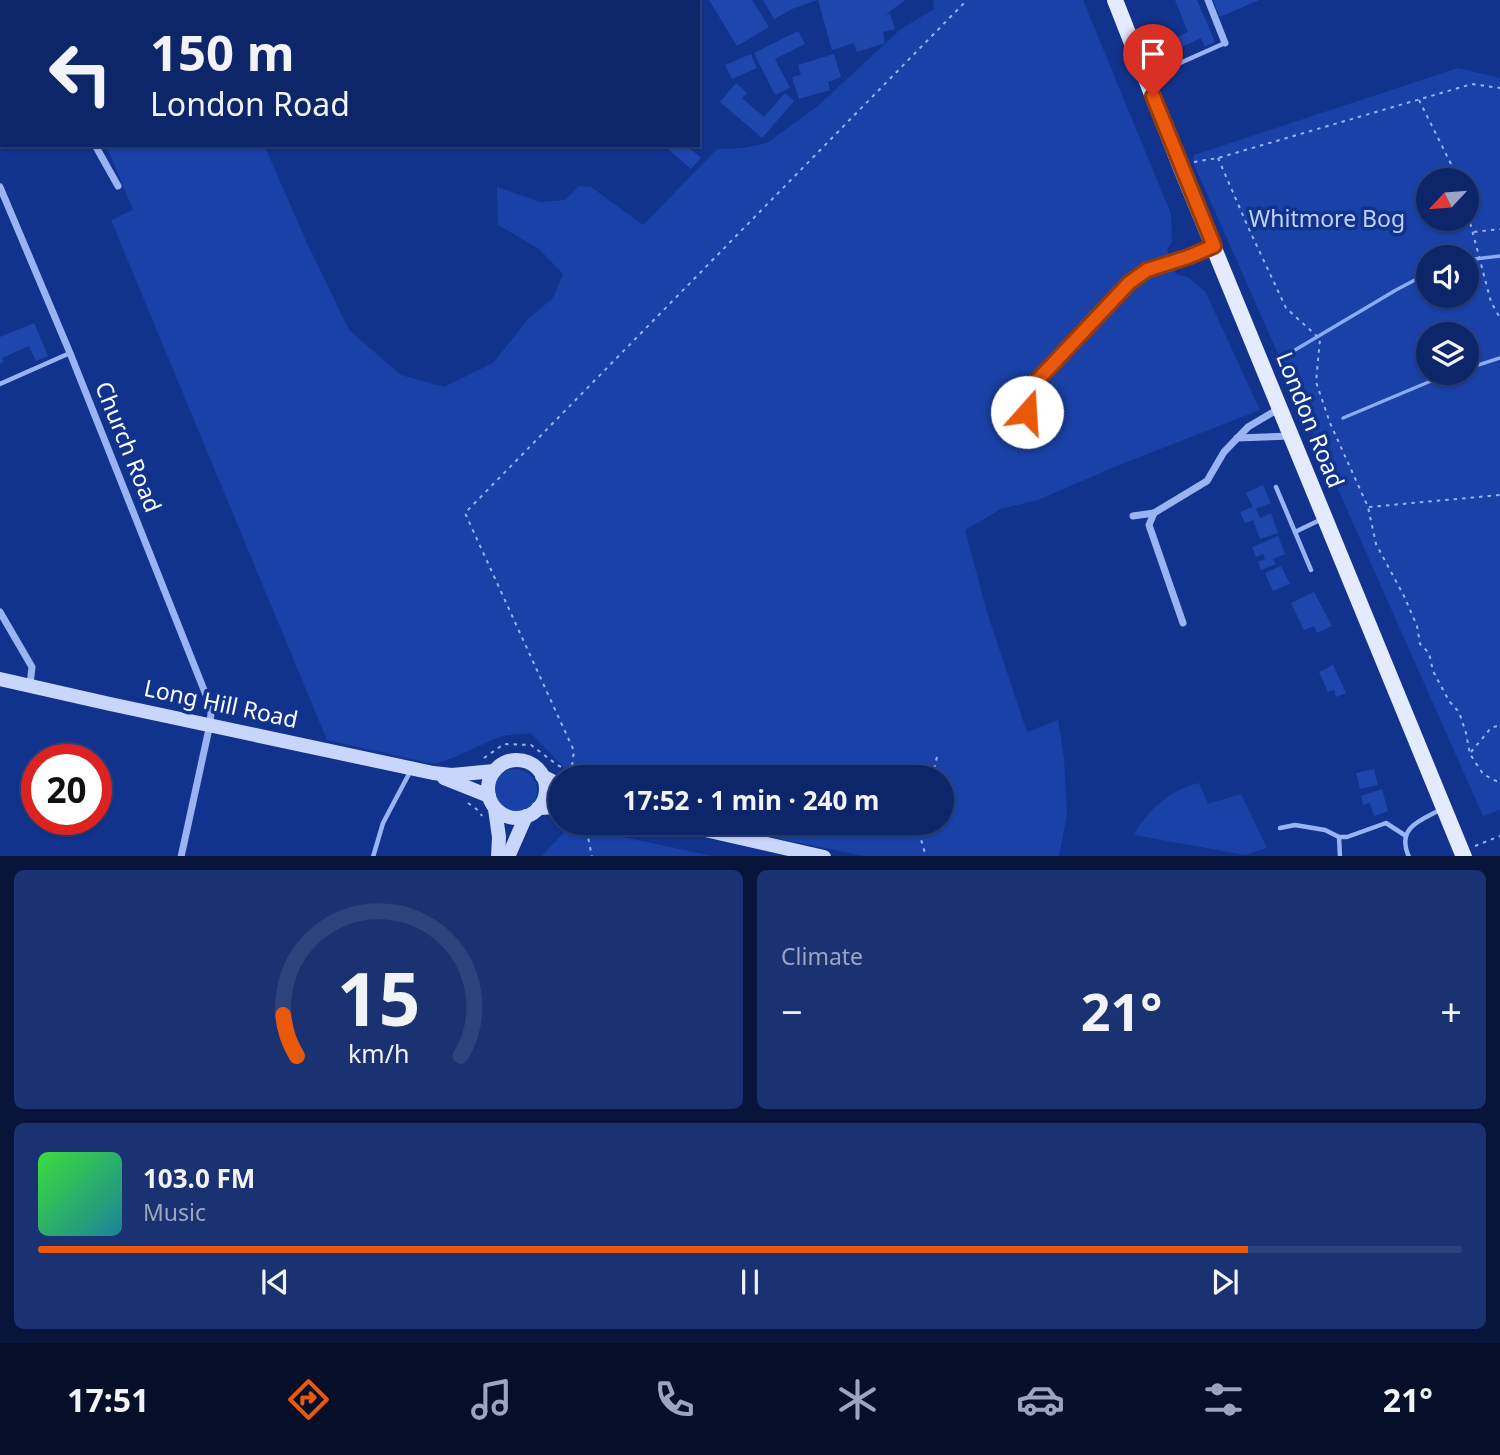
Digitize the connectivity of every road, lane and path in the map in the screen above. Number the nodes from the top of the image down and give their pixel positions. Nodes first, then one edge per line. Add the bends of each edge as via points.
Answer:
1 (967, 0) edge
2 (1115, 0) edge
3 (1209, 0) edge
4 (1225, 43) joint
5 (1171, 67) dead end
6 (1500, 88) edge
7 (1418, 99) junction
8 (96, 147) edge
9 (1218, 158) junction
10 (1181, 168) junction
11 (1453, 168) edge
12 (118, 186) dead end
13 (0, 187) edge
14 (1500, 229) edge
15 (1473, 232) joint
16 (1214, 246) junction
17 (1500, 318) edge
18 (70, 353) junction
19 (0, 384) edge
20 (1280, 408) junction
21 (1292, 436) junction
22 (1022, 438) dead end
23 (1236, 438) junction
24 (1276, 487) dead end
25 (1500, 495) edge
26 (1368, 507) junction
27 (1154, 513) junction
28 (1133, 516) dead end
29 (1325, 518) junction
30 (1294, 532) junction
31 (1311, 570) dead end
32 (0, 611) edge
33 (1183, 624) dead end
34 (0, 679) edge
35 (30, 685) junction
36 (210, 724) junction
37 (1500, 725) edge
38 (937, 753) dead end
39 (1471, 754) junction
40 (481, 760) dead end
41 (559, 765) edge
42 (572, 765) edge
43 (934, 765) edge
44 (412, 769) junction
45 (494, 771) junction
46 (433, 773) junction
47 (542, 776) junction
48 (548, 779) edge
49 (1500, 783) edge
50 (492, 802) junction
51 (469, 804) dead end
52 (1444, 808) junction
53 (548, 809) edge
54 (532, 812) junction
55 (485, 821) dead end
56 (1280, 828) dead end
57 (588, 835) edge
58 (729, 835) edge
59 (919, 835) edge
60 (1406, 836) junction
61 (1500, 836) edge
62 (1339, 837) junction
63 (1465, 853) edge
64 (181, 856) edge
65 (373, 856) edge
66 (498, 856) edge
67 (508, 856) edge
68 (592, 856) edge
69 (824, 856) edge
70 (926, 856) edge
71 (1340, 856) edge
72 (1409, 856) edge

1 - 42 path via 465,513 574,751
2 - 10 main road, London Road
3 - 4 street
4 - 5 lane
6 - 7 path via 1472,84
7 - 9 path
7 - 11 path
8 - 12 street
9 - 10 path
9 - 26 path via 1286,308 1320,339 1316,382
10 - 16 main road, London Road
13 - 18 street, Church Road
14 - 15 path
15 - 17 path via 1491,303
16 - 20 main road, London Road
16 - 22 lane via 1147,270 1129,283 1032,386
18 - 19 lane
18 - 36 street, Church Road via 203,688
20 - 21 main road, London Road
20 - 23 street
21 - 23 street
21 - 29 main road, London Road
23 - 27 street via 1207,481
24 - 30 lane
25 - 26 path
26 - 39 path via 1376,544 1404,596 1433,671 1459,712
27 - 28 street
27 - 33 street via 1149,525
29 - 30 lane
29 - 52 main road, London Road
30 - 31 lane
32 - 35 street via 32,667
34 - 35 street, Long Hill Road
35 - 36 street, Long Hill Road
36 - 44 street, Long Hill Road
36 - 64 street
37 - 39 path via 1491,728
38 - 43 path
39 - 49 path via 1483,774
40 - 41 path via 504,744 531,745
44 - 46 street, Long Hill Road
44 - 65 lane via 383,823
45 - 46 street, Long Hill Road
45 - 47 street via 505,762 519,760 534,765
45 - 50 street via 488,785
46 - 50 street, Long Hill Road
47 - 48 street
47 - 54 street via 545,794
50 - 54 street via 509,817
50 - 66 street
51 - 55 path
52 - 60 lane via 1416,822
52 - 63 main road, London Road
53 - 54 street
54 - 67 street
56 - 62 lane via 1295,825
57 - 68 path
58 - 69 street
59 - 70 path
60 - 62 lane via 1386,823
60 - 72 lane
61 - 63 path
62 - 71 lane

